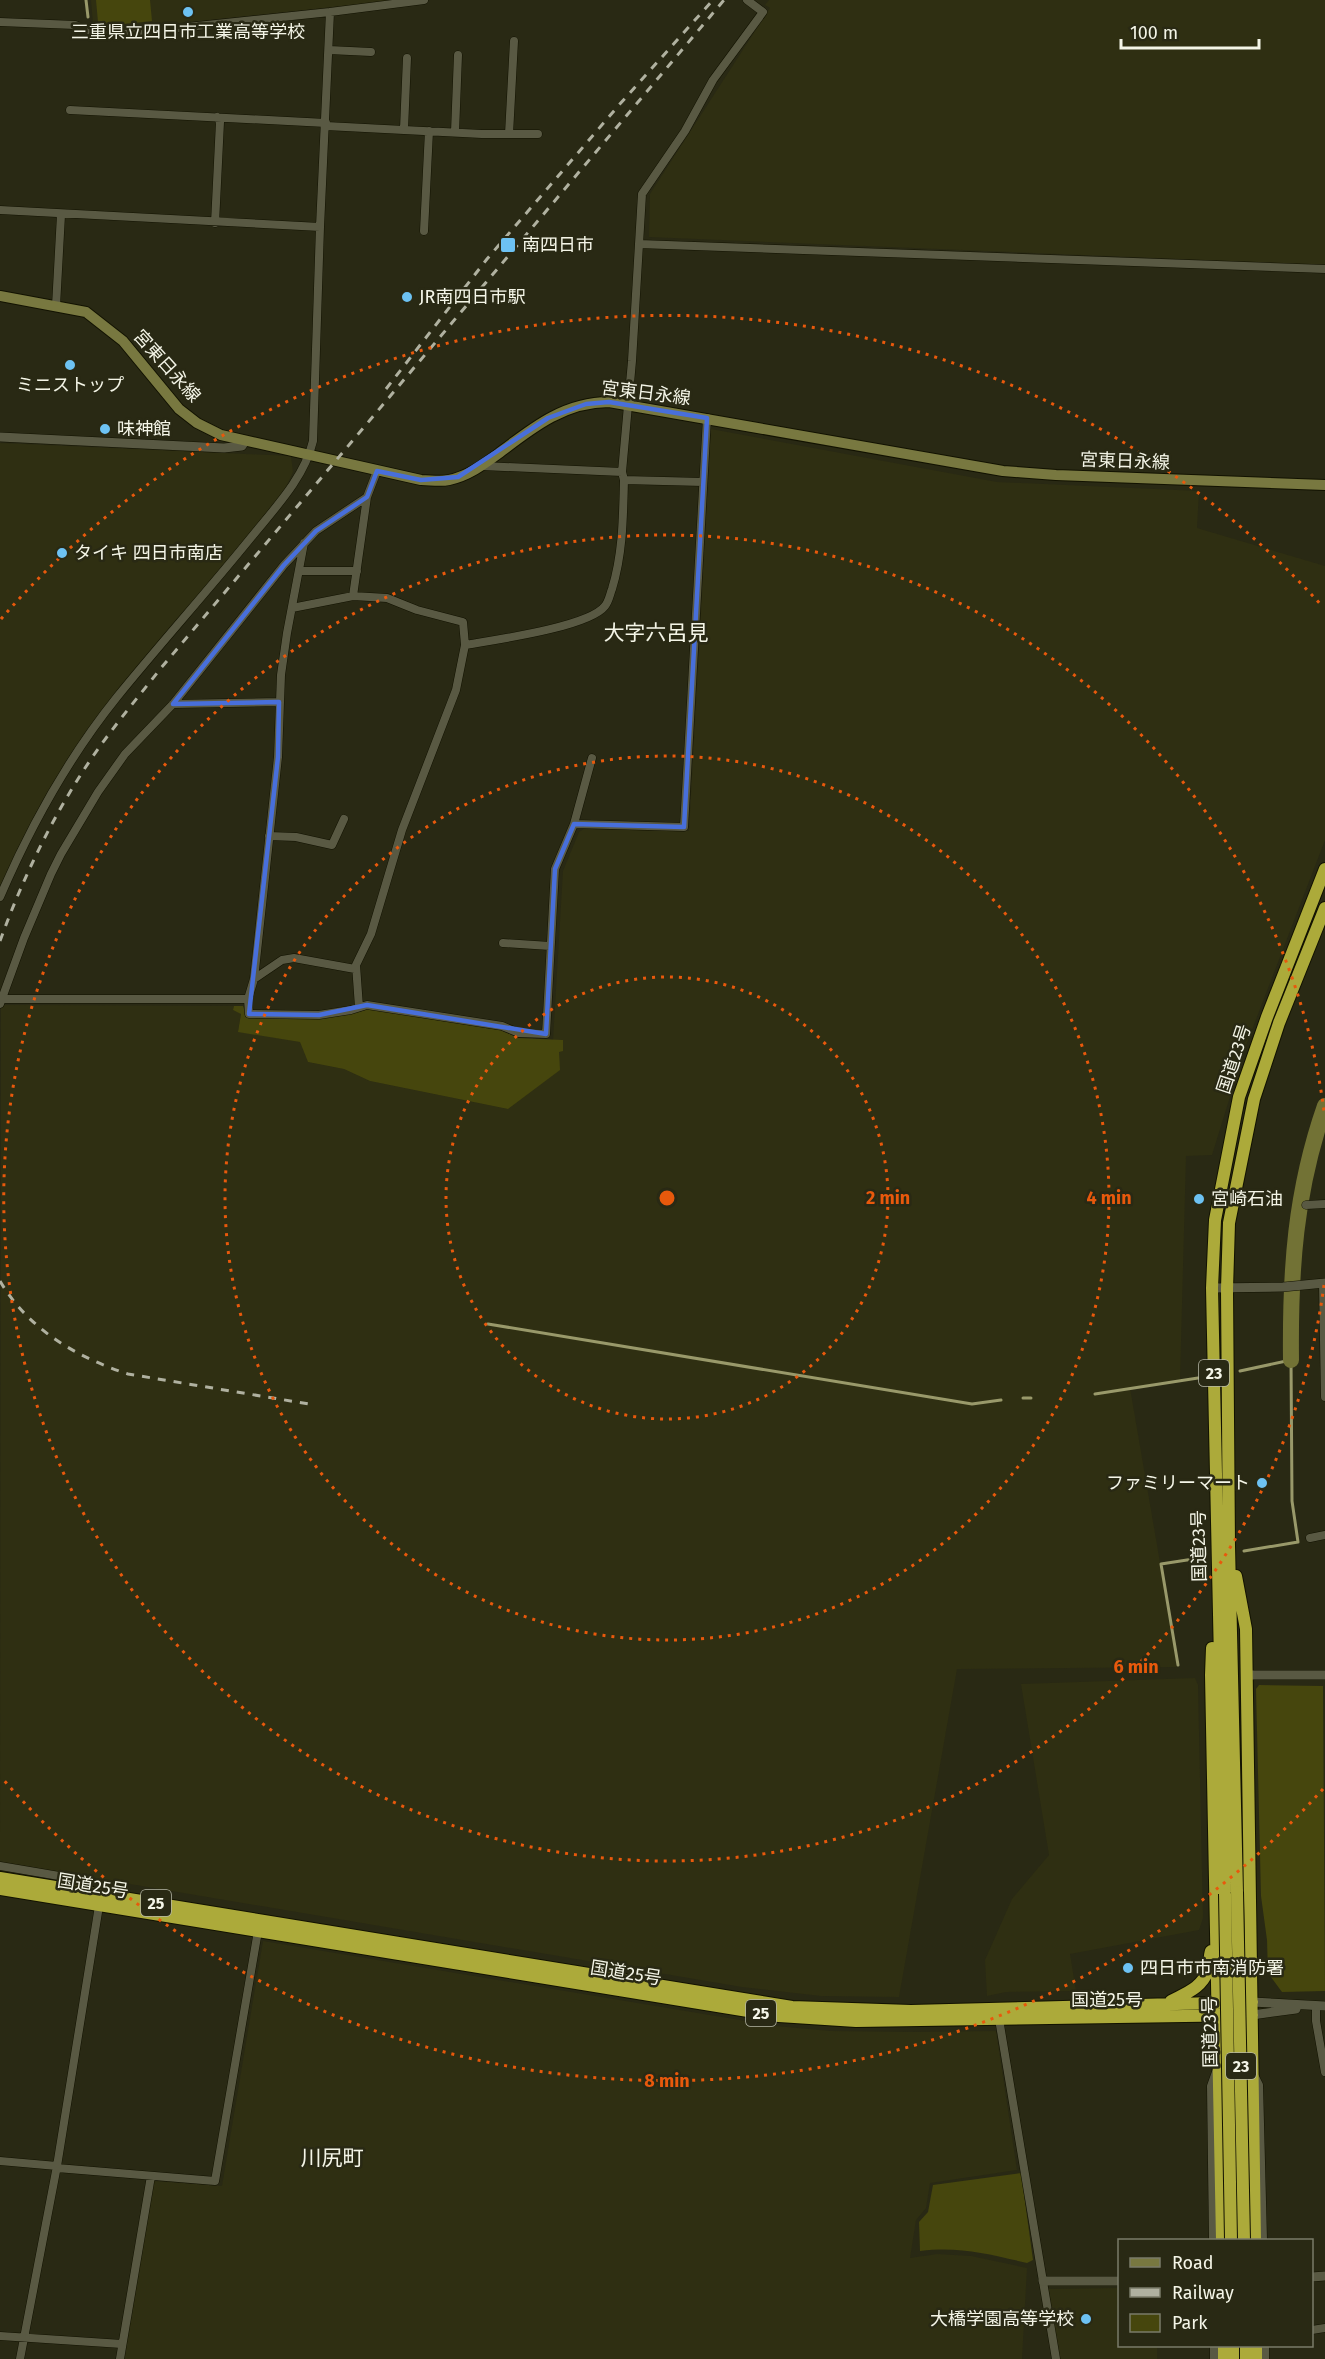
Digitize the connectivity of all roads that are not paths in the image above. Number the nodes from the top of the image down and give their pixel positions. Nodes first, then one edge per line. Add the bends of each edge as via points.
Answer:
1 (424, 0) edge
2 (747, 0) edge
3 (330, 12) junction
4 (0, 22) edge
5 (514, 41) dead end
6 (329, 50) junction
7 (371, 52) dead end
8 (458, 55) dead end
9 (406, 58) dead end
10 (70, 110) dead end
11 (217, 117) junction
12 (326, 125) junction
13 (404, 129) junction
14 (429, 131) junction
15 (455, 132) junction
16 (509, 134) junction
17 (538, 134) dead end
18 (0, 210) edge
19 (61, 215) junction
20 (215, 223) junction
21 (320, 227) junction
22 (424, 231) dead end
23 (639, 244) junction
24 (1325, 269) edge
25 (0, 296) edge
26 (56, 306) junction
27 (628, 404) junction
28 (707, 418) junction
29 (0, 437) edge
30 (245, 441) junction
31 (310, 454) junction
32 (482, 466) junction
33 (377, 471) junction
34 (623, 476) junction
35 (703, 483) junction
36 (1325, 485) edge
37 (367, 497) junction
38 (304, 543) junction
39 (299, 571) junction
40 (357, 571) junction
41 (353, 596) junction
42 (292, 608) junction
43 (465, 645) junction
44 (279, 702) junction
45 (173, 704) junction
46 (592, 758) dead end
47 (344, 819) dead end
48 (574, 824) junction
49 (269, 836) junction
50 (1325, 869) edge
51 (0, 897) edge
52 (1325, 908) edge
53 (503, 944) dead end
54 (550, 946) junction
55 (355, 969) junction
56 (254, 980) junction
57 (248, 999) junction
58 (1, 1002) edge
59 (359, 1007) junction
60 (1325, 1204) edge
61 (1306, 1205) dead end
62 (1324, 1283) edge
63 (1212, 1288) junction
64 (1227, 1289) junction
65 (1324, 1330) edge
66 (1325, 1362) edge
67 (1325, 1397) edge
68 (1325, 1535) edge
69 (1310, 1538) dead end
70 (1223, 1546) junction
71 (1247, 1675) junction
72 (1325, 1676) edge
73 (0, 1866) edge
74 (0, 1878) edge
75 (0, 1889) edge
76 (63, 1889) junction
77 (1231, 1893) junction
78 (99, 1906) junction
79 (258, 1931) junction
80 (1216, 1940) junction
81 (1252, 2002) junction
82 (1167, 2003) junction
83 (1218, 2003) junction
84 (1321, 2006) edge
85 (1252, 2015) junction
86 (1217, 2018) junction
87 (999, 2019) junction
88 (1219, 2063) junction
89 (1251, 2067) junction
90 (1325, 2072) edge
91 (0, 2161) edge
92 (57, 2167) junction
93 (151, 2176) junction
94 (1213, 2239) edge
95 (1222, 2239) edge
96 (1231, 2239) edge
97 (1244, 2239) edge
98 (1255, 2239) edge
99 (1263, 2239) edge
100 (1043, 2281) junction
101 (1118, 2281) edge
102 (0, 2336) edge
103 (24, 2338) junction
104 (122, 2344) junction
105 (20, 2359) edge
106 (120, 2359) edge
107 (1056, 2359) edge

1 - 3 street
2 - 23 street via 763,12 713,80 685,131 642,194
3 - 4 street via 112,35 75,25
3 - 6 street
5 - 16 street
6 - 7 street
6 - 12 street
8 - 15 street
9 - 13 street
10 - 11 street
11 - 12 street
11 - 20 street via 220,122
12 - 13 street
12 - 21 street
13 - 14 street
14 - 15 street
14 - 22 street
15 - 16 street
16 - 17 street
18 - 19 street
19 - 20 street
19 - 26 street
20 - 21 street
21 - 31 street
23 - 24 street
23 - 27 street
25 - 26 main road, 宮東日永線
26 - 30 main road, 宮東日永線 via 87,312 103,324 123,341 179,409 197,423
27 - 28 main road, 宮東日永線
27 - 32 main road, 宮東日永線 via 597,402 560,412
27 - 34 street
28 - 35 street
28 - 36 main road, 宮東日永線 via 1003,471
29 - 30 street via 224,448 242,446
30 - 31 main road, 宮東日永線
31 - 33 main road, 宮東日永線
31 - 51 street via 291,488 116,699 77,752 45,801
32 - 33 main road, 宮東日永線 via 439,481
32 - 34 street
33 - 37 street
34 - 35 street
34 - 43 street via 619,566 607,604 600,612 560,626
35 - 48 street via 684,827
37 - 38 street
37 - 40 street
38 - 39 street
38 - 45 street
39 - 40 street
39 - 42 street
40 - 41 street
41 - 42 street
41 - 43 street via 387,598 463,622
42 - 44 street
43 - 55 street via 456,690 402,830 371,934
44 - 45 street
44 - 49 street via 278,757
45 - 58 street via 125,754 61,854
46 - 48 street
47 - 49 street via 332,845
48 - 54 street via 555,869
49 - 56 street
50 - 63 highway, 国道23号 / 23 via 1239,1097 1215,1220
52 - 64 highway, 国道23号 / 23 via 1279,1023 1254,1099 1229,1223
53 - 54 street
54 - 59 street via 546,1034 519,1033 502,1026 367,1005
55 - 56 street via 294,958 282,960
55 - 59 street
56 - 57 street
57 - 58 street
57 - 59 street via 249,1014 319,1015
60 - 61 street
62 - 64 street
62 - 65 street
63 - 64 street
63 - 70 highway, 国道23号 / 23
64 - 70 highway, 国道23号 / 23
65 - 66 street
66 - 67 street
68 - 69 street
70 - 71 highway via 1246,1629
70 - 77 highway, 国道23号 / 23
70 - 80 highway via 1211,1675
71 - 72 street
71 - 81 highway
73 - 76 street via 65,1877
74 - 76 highway, 国道25号 / 25
75 - 78 highway, 国道25号 / 25
76 - 82 highway, 国道25号 / 25 via 792,2007 911,2011
77 - 96 highway, 国道23号 / 23, bridge
77 - 97 highway, 国道23号 / 23, bridge
78 - 79 highway, 国道25号 / 25
78 - 92 street
79 - 87 highway, 国道25号 / 25 via 779,2016 856,2021
79 - 93 street via 215,2181
80 - 82 highway via 1201,1982
80 - 83 highway
81 - 83 highway, 国道25号 / 25
81 - 84 street
81 - 85 highway
82 - 83 highway, 国道25号 / 25
83 - 86 highway
84 - 85 street
84 - 90 street
85 - 86 highway, 国道25号 / 25
85 - 89 highway
86 - 87 highway, 国道25号 / 25
86 - 88 highway, 23
87 - 100 street
88 - 94 street via 1210,2086
88 - 95 highway, 23
89 - 98 highway
89 - 99 street via 1259,2085
91 - 92 street
92 - 93 street
92 - 103 street
93 - 104 street
100 - 101 street
100 - 107 street
102 - 103 street
103 - 104 street
103 - 105 street
104 - 106 street

